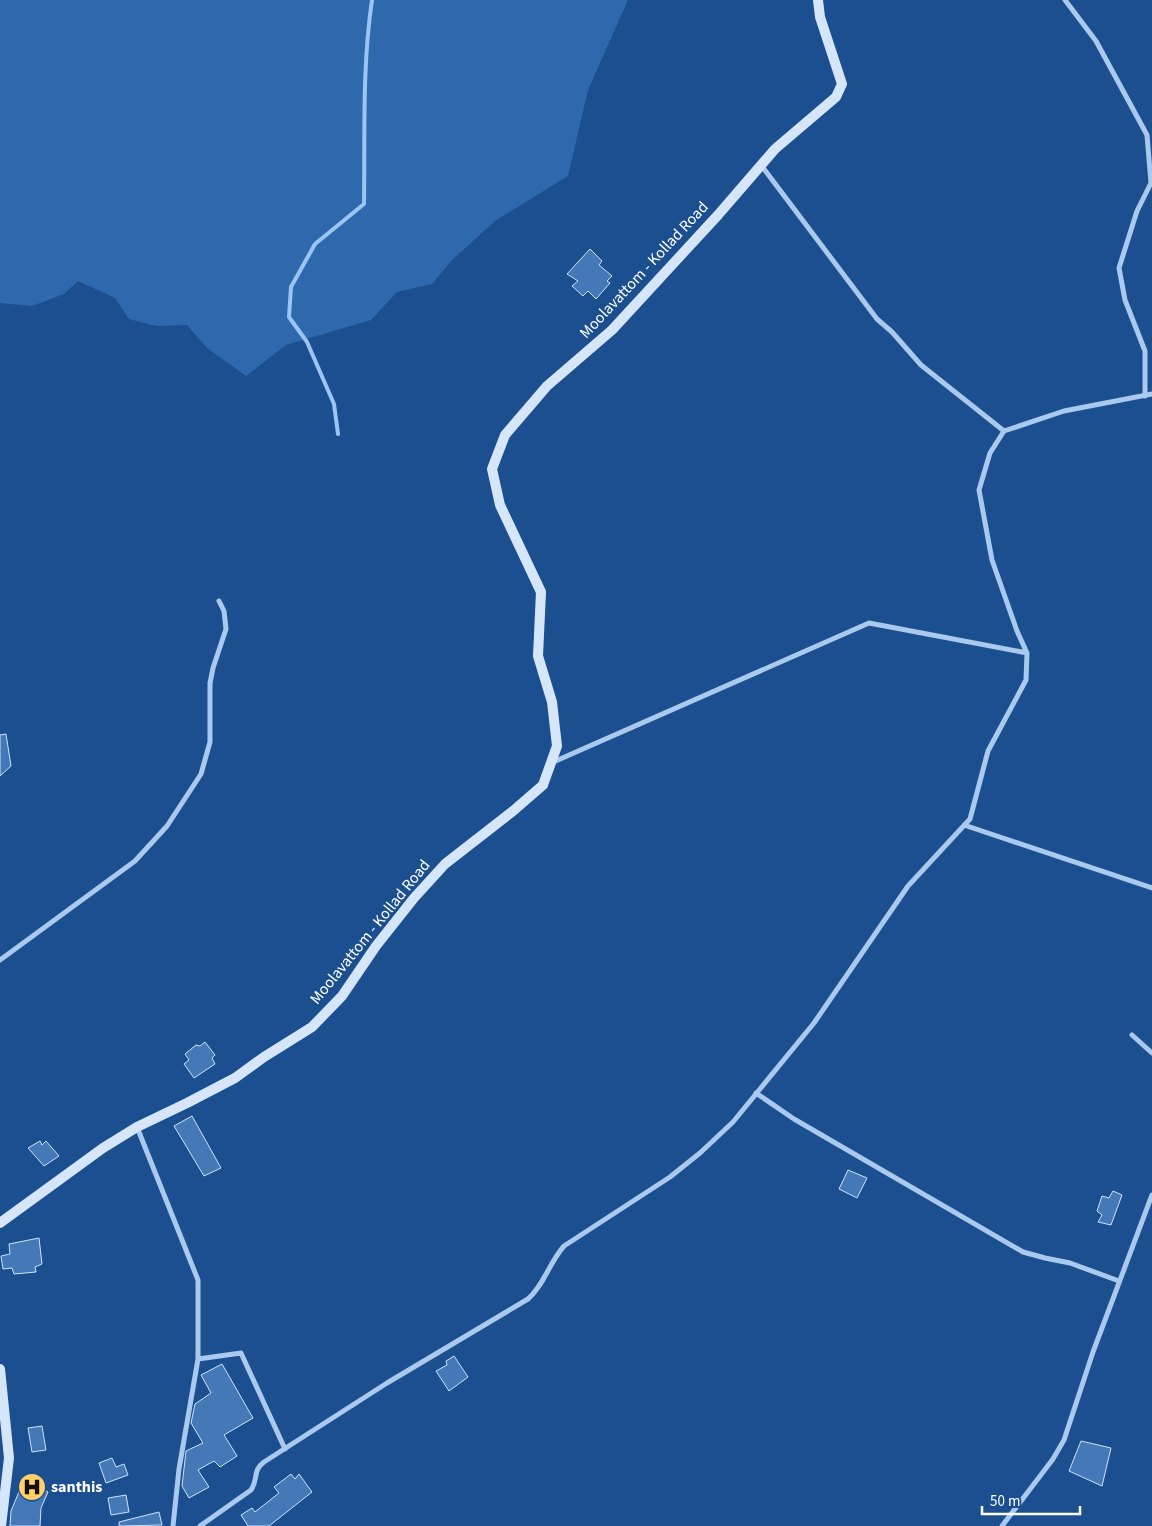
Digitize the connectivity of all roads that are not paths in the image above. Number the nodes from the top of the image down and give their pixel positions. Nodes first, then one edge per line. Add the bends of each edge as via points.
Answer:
1 (818, 0) edge
2 (1065, 0) edge
3 (761, 165) junction
4 (1152, 394) edge
5 (1145, 396) junction
6 (1004, 431) junction
7 (219, 600) dead end
8 (1027, 653) junction
9 (550, 763) junction
10 (964, 825) junction
11 (1152, 888) edge
12 (0, 960) edge
13 (1132, 1035) dead end
14 (1152, 1053) edge
15 (756, 1093) junction
16 (137, 1127) junction
17 (1152, 1195) edge
18 (0, 1223) edge
19 (1119, 1281) junction
20 (198, 1359) junction
21 (0, 1369) edge
22 (285, 1449) junction
23 (1, 1526) edge
24 (173, 1526) edge
25 (200, 1526) edge
26 (1002, 1526) edge

1 - 3 main road, Moolavattom - Kollad Road via 820,17 842,84 836,98 775,149
2 - 5 street via 1096,41 1147,136 1151,183 1137,211 1119,268 1125,300 1145,351
3 - 6 street via 877,319 921,365
3 - 9 main road, Moolavattom - Kollad Road via 612,330 547,386 505,435 492,469 500,505 541,592 538,656 552,702 558,746
4 - 5 street
5 - 6 street via 1064,410
6 - 8 street via 990,453 980,490 992,560
7 - 12 street via 226,629 210,684 210,742 201,774 167,826 135,862
8 - 9 street via 869,624
8 - 10 street via 1026,680 988,751 970,819
9 - 16 main road, Moolavattom - Kollad Road via 543,785 438,870 376,946 342,996 312,1027 235,1078
10 - 11 street
10 - 15 street via 908,886 814,1024
13 - 14 street
15 - 19 street via 794,1119 1023,1252 1070,1263
15 - 22 street via 733,1122 670,1177 564,1246 528,1300 387,1383
16 - 18 main road, Moolavattom - Kollad Road
16 - 20 street via 198,1280
17 - 19 street
19 - 26 street via 1064,1440
20 - 22 street via 241,1353
20 - 24 street
21 - 23 main road via 8,1458
22 - 25 street via 258,1466 256,1483 251,1490

